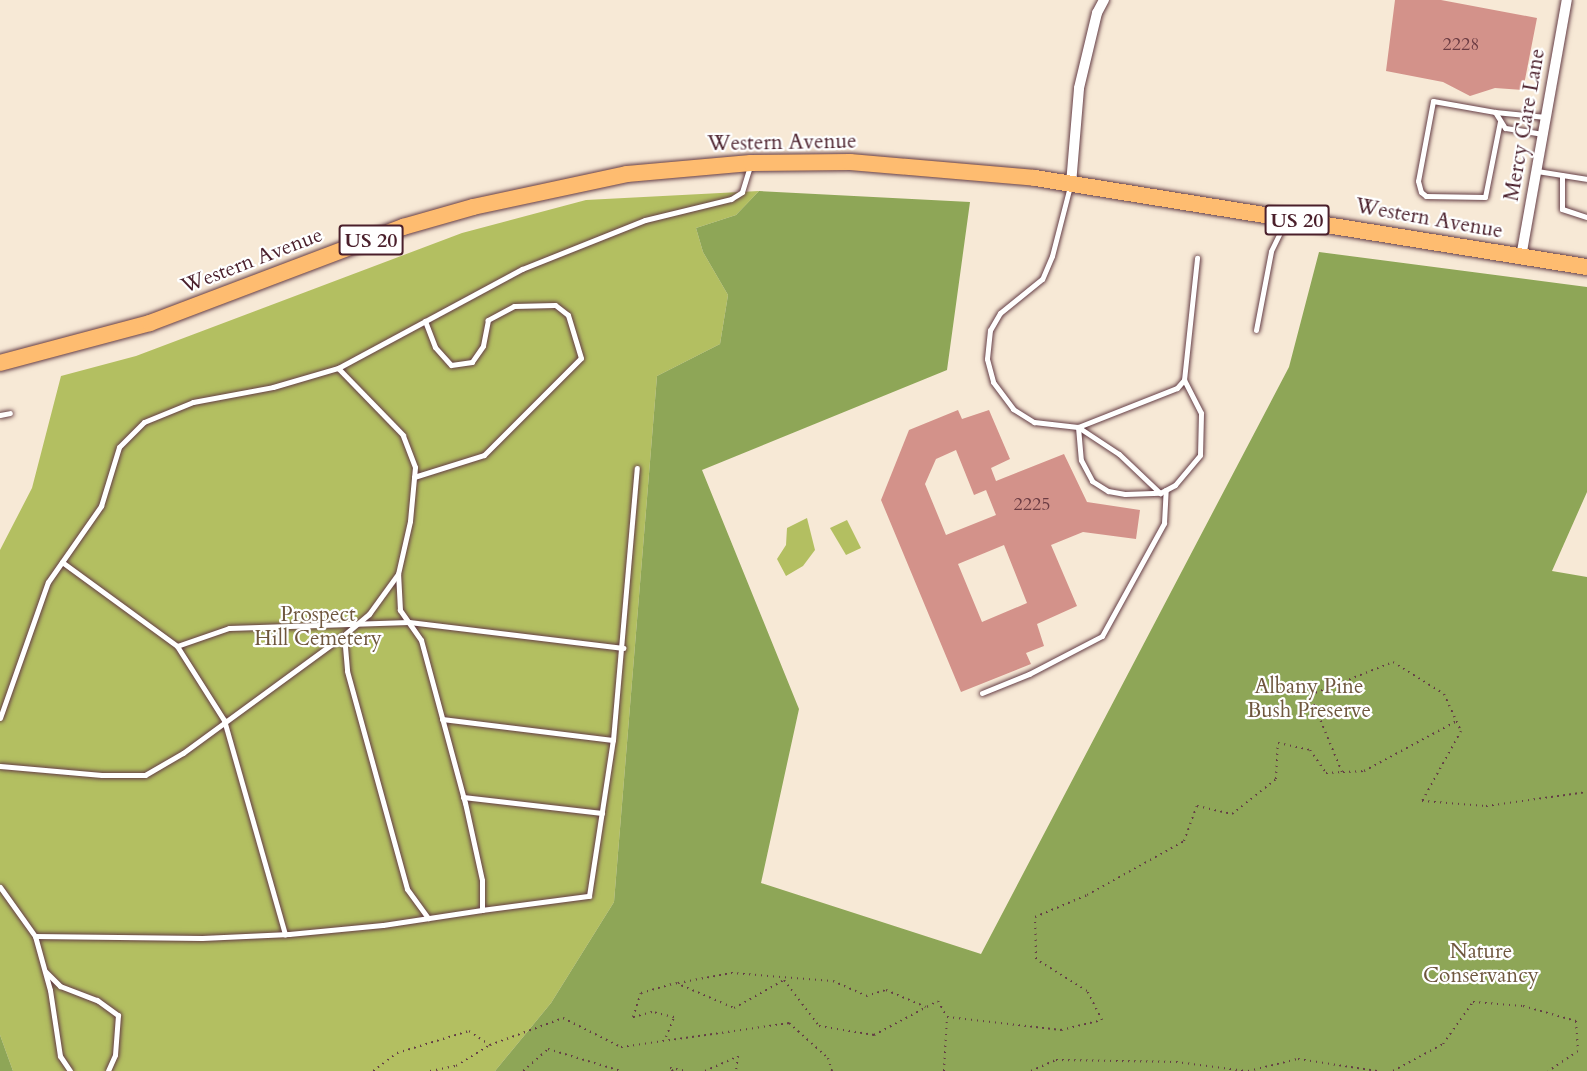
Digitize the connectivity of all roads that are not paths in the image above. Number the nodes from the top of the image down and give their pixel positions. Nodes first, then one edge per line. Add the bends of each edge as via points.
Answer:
1 (1104, 0) edge
2 (1567, 0) edge
3 (1495, 112) junction
4 (1546, 117) junction
5 (1500, 122) junction
6 (1543, 134) junction
7 (751, 163) junction
8 (1537, 171) junction
9 (1562, 175) junction
10 (1587, 179) edge
11 (1071, 184) junction
12 (1587, 217) edge
13 (1288, 218) junction
14 (1521, 257) junction
15 (1197, 258) dead end
16 (1587, 267) edge
17 (425, 321) junction
18 (1256, 330) dead end
19 (0, 362) edge
20 (338, 368) junction
21 (1184, 380) junction
22 (10, 413) dead end
23 (0, 415) edge
24 (1078, 427) junction
25 (637, 468) dead end
26 (414, 477) junction
27 (1163, 491) junction
28 (62, 562) junction
29 (398, 574) junction
30 (409, 622) junction
31 (357, 624) junction
32 (344, 635) junction
33 (177, 646) junction
34 (623, 648) junction
35 (982, 693) dead end
36 (0, 718) edge
37 (442, 719) junction
38 (224, 720) junction
39 (613, 740) junction
40 (0, 766) edge
41 (464, 797) junction
42 (602, 813) junction
43 (0, 887) edge
44 (482, 909) junction
45 (428, 918) junction
46 (285, 934) junction
47 (35, 936) junction
48 (44, 971) junction
49 (70, 1071) edge
50 (108, 1071) edge

1 - 11 street via 1097,13 1079,88
2 - 4 street, Mercy Care Lane
3 - 4 lane
3 - 5 lane
3 - 5 lane via 1433,101 1418,181 1421,192 1426,196 1485,197
4 - 6 street, Mercy Care Lane
5 - 6 lane via 1505,128
6 - 8 street, Mercy Care Lane
7 - 11 main road, Western Avenue / US 20 via 850,162
7 - 17 lane via 742,192 730,199 645,220 543,261
7 - 19 main road, Western Avenue / US 20 via 627,174 483,204 403,227 150,323
8 - 9 lane
8 - 14 street, Mercy Care Lane
9 - 10 lane
9 - 12 lane via 1562,208
11 - 13 main road, Western Avenue / US 20
11 - 24 lane via 1045,271 1026,294 1000,313 990,330 987,359 993,382 1013,409 1034,422
13 - 14 main road, Western Avenue / US 20
13 - 18 lane via 1276,233
14 - 16 main road, Western Avenue / US 20
15 - 21 lane
17 - 20 lane
17 - 26 lane via 435,347 451,365 472,362 483,346 488,320 514,306 555,305 568,315 581,358 484,455
20 - 26 lane via 403,435 415,467
20 - 28 lane via 273,387 193,402 144,422 119,447 101,506
21 - 24 lane via 1177,388
21 - 27 lane via 1201,413 1200,455 1190,470
22 - 23 lane
24 - 27 lane via 1119,454
24 - 27 lane via 1081,460 1092,481 1108,491 1125,494
25 - 34 lane
26 - 29 lane via 410,520
27 - 35 lane via 1164,523 1102,636 1029,674
28 - 33 lane
28 - 36 lane via 48,582
29 - 30 lane via 400,610
29 - 31 lane
30 - 31 lane
30 - 34 lane
30 - 37 lane via 421,640
31 - 32 lane
31 - 33 lane via 229,628
32 - 38 lane
32 - 45 lane via 347,671 407,889
33 - 38 lane
34 - 39 lane
37 - 39 lane
37 - 41 lane
38 - 40 lane via 183,753 145,775
38 - 46 lane
39 - 42 lane
41 - 42 lane
41 - 44 lane via 482,880
42 - 44 lane via 589,896
43 - 47 lane
44 - 45 lane
45 - 46 lane
46 - 47 lane via 202,938
47 - 48 lane
48 - 49 lane via 60,1056
48 - 50 lane via 60,986 97,1000 118,1015 116,1055

